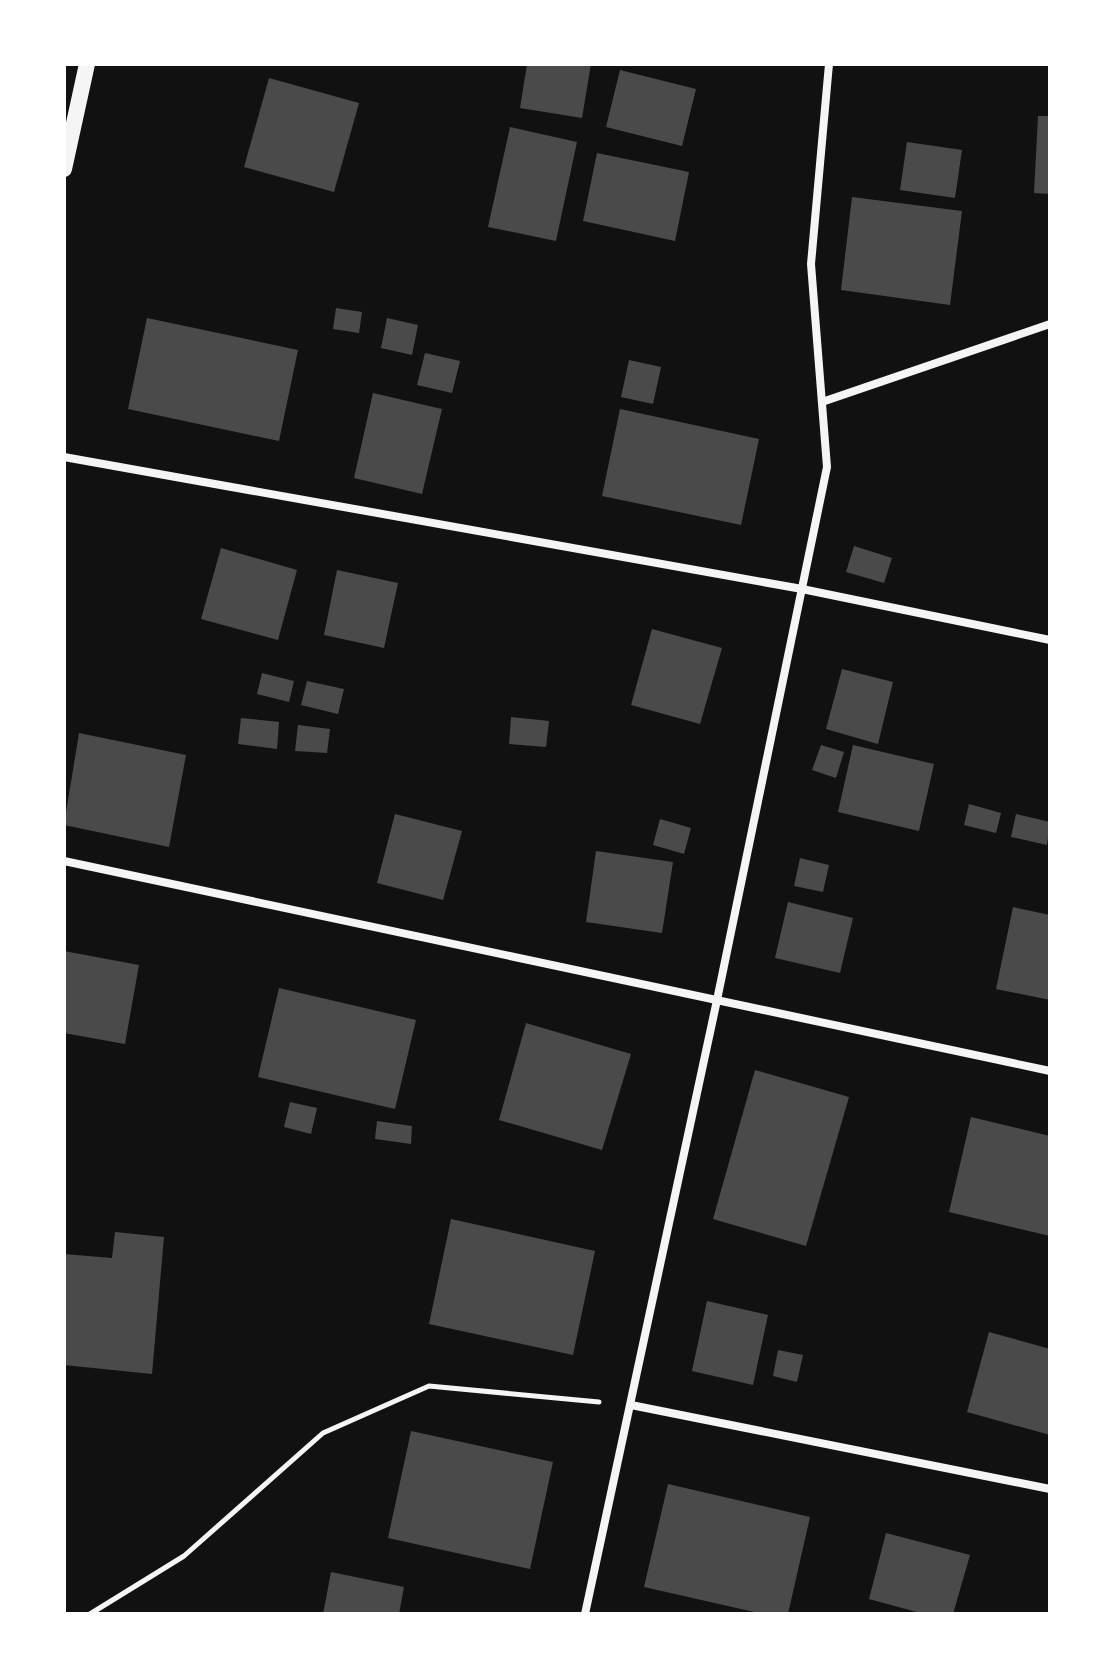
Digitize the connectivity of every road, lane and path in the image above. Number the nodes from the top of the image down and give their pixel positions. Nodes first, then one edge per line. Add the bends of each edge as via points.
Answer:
1 (87, 64) edge
2 (829, 64) edge
3 (64, 169) edge
4 (1050, 324) edge
5 (822, 402) junction
6 (64, 457) edge
7 (802, 589) junction
8 (1050, 640) edge
9 (64, 861) edge
10 (717, 1000) junction
11 (1050, 1071) edge
12 (631, 1405) junction
13 (1050, 1489) edge
14 (90, 1614) edge
15 (585, 1614) edge

1 - 3 main road
2 - 5 street via 811,264
4 - 5 street
5 - 7 street via 827,467
6 - 7 street
7 - 8 street
7 - 10 street
9 - 10 street
10 - 11 street
10 - 12 street
12 - 13 street
12 - 14 path via 429,1386 323,1433 184,1556
12 - 15 street

